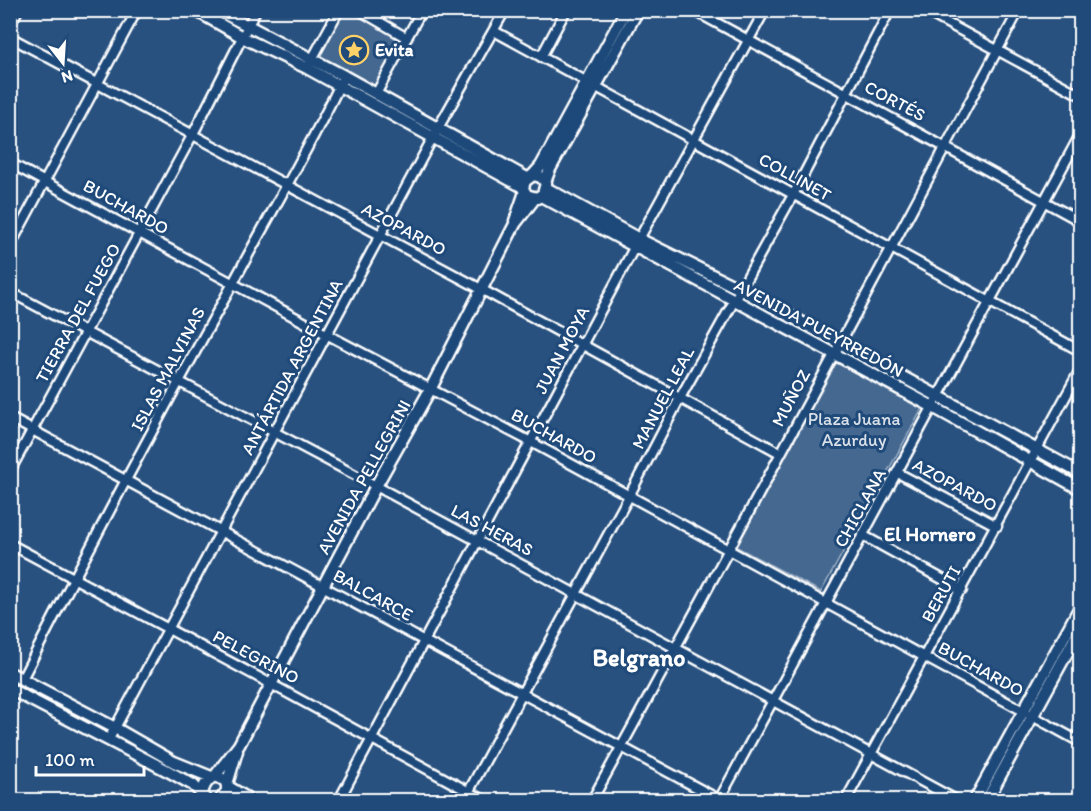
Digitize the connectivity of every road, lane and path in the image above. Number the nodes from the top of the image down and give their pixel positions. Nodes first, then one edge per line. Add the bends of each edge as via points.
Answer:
1 (18, 10) edge
2 (137, 10) edge
3 (195, 10) edge
4 (218, 10) edge
5 (256, 10) edge
6 (339, 10) edge
7 (359, 10) edge
8 (422, 10) edge
9 (505, 10) edge
10 (567, 10) edge
11 (626, 10) edge
12 (638, 10) edge
13 (693, 10) edge
14 (765, 10) edge
15 (890, 10) edge
16 (923, 10) edge
17 (1019, 10) edge
18 (10, 26) edge
19 (248, 27) junction
20 (494, 31) junction
21 (10, 38) edge
22 (243, 38) junction
23 (406, 38) junction
24 (749, 40) junction
25 (997, 51) junction
26 (541, 57) junction
27 (309, 64) junction
28 (342, 81) junction
29 (98, 84) junction
30 (592, 85) junction
31 (846, 93) junction
32 (376, 94) junction
33 (1080, 95) edge
34 (436, 133) junction
35 (193, 134) junction
36 (1080, 135) edge
37 (694, 140) junction
38 (946, 147) junction
39 (10, 163) edge
40 (46, 182) junction
41 (527, 183) junction
42 (288, 186) junction
43 (542, 191) junction
44 (793, 195) junction
45 (1044, 202) junction
46 (1080, 221) edge
47 (515, 224) junction
48 (140, 233) junction
49 (380, 236) junction
50 (637, 243) junction
51 (10, 246) edge
52 (893, 247) junction
53 (232, 284) junction
54 (481, 289) junction
55 (740, 289) junction
56 (10, 292) edge
57 (735, 301) junction
58 (991, 301) junction
59 (86, 332) junction
60 (328, 335) junction
61 (839, 344) junction
62 (582, 346) junction
63 (1080, 351) edge
64 (833, 355) junction
65 (1080, 370) edge
66 (180, 382) junction
67 (431, 388) junction
68 (680, 398) junction
69 (936, 402) junction
70 (10, 418) edge
71 (33, 430) junction
72 (275, 433) junction
73 (531, 442) junction
74 (1038, 449) junction
75 (780, 453) junction
76 (1030, 463) junction
77 (10, 471) edge
78 (898, 473) junction
79 (1080, 473) edge
80 (127, 481) junction
81 (376, 486) junction
82 (1080, 489) edge
83 (629, 496) junction
84 (997, 526) junction
85 (221, 531) junction
86 (864, 536) junction
87 (477, 541) junction
88 (10, 544) edge
89 (729, 549) junction
90 (73, 579) junction
91 (323, 586) junction
92 (962, 590) junction
93 (576, 595) junction
94 (825, 603) junction
95 (1080, 610) edge
96 (168, 629) junction
97 (1080, 629) edge
98 (424, 641) junction
99 (675, 648) junction
100 (925, 657) junction
101 (10, 673) edge
102 (22, 679) junction
103 (271, 684) junction
104 (10, 689) edge
105 (523, 693) junction
106 (772, 702) junction
107 (1028, 714) junction
108 (115, 728) junction
109 (109, 739) junction
110 (371, 740) junction
111 (1080, 742) edge
112 (239, 745) junction
113 (621, 748) junction
114 (870, 755) junction
115 (213, 777) junction
116 (227, 785) junction
117 (468, 792) junction
118 (204, 798) edge
119 (720, 800) edge
120 (220, 801) edge
121 (250, 801) edge
122 (339, 801) edge
123 (464, 801) edge
124 (484, 801) edge
125 (592, 801) edge
126 (846, 801) edge
127 (956, 801) edge
128 (975, 801) edge
129 (987, 801) edge

1 - 18 street
2 - 29 street
3 - 22 main road
4 - 19 main road
5 - 19 street, TIERRA DEL FUEGO
6 - 27 street
7 - 23 street
8 - 23 street
9 - 20 street, ANTÁRTIDA ARGENTINA
10 - 26 street
11 - 30 main road, AVENIDA PELLEGRINI
12 - 30 main road, AVENIDA PELLEGRINI
13 - 24 street, CORTÉS
14 - 24 street, JUAN MOYA
15 - 31 street, MANUEL LEAL
16 - 25 street
17 - 25 street, MUÑOZ
19 - 22 street, TIERRA DEL FUEGO
19 - 27 main road
20 - 26 street, COLLINET
20 - 34 street, ANTÁRTIDA ARGENTINA
21 - 29 street, AZOPARDO
22 - 27 main road
22 - 35 street, TIERRA DEL FUEGO
23 - 32 street
24 - 31 street, CORTÉS
24 - 37 street, JUAN MOYA
25 - 33 street
25 - 38 street, MUÑOZ
26 - 30 street, COLLINET
27 - 28 main road
28 - 32 main road
28 - 34 main road
28 - 42 street, ISLAS MALVINAS
29 - 35 street, AZOPARDO
29 - 40 street
30 - 37 street, COLLINET
30 - 41 main road, AVENIDA PELLEGRINI
30 - 43 main road, AVENIDA PELLEGRINI
31 - 38 street, CORTÉS
31 - 44 street, MANUEL LEAL
32 - 34 main road
34 - 41 main road
34 - 49 street, ANTÁRTIDA ARGENTINA
35 - 42 street, AZOPARDO
35 - 48 street, TIERRA DEL FUEGO
36 - 45 street, CHICLANA
37 - 44 street, COLLINET
37 - 50 street, JUAN MOYA
38 - 45 street, CORTÉS
38 - 52 street, MUÑOZ
39 - 40 street, BUCHARDO
40 - 48 street, BUCHARDO
40 - 51 street
41 - 43 main road via 530,197
41 - 43 main road via 541,177
41 - 47 main road, AVENIDA PELLEGRINI
42 - 49 street, AZOPARDO
42 - 53 street, ISLAS MALVINAS
43 - 47 main road, AVENIDA PELLEGRINI
43 - 50 main road, AVENIDA PUEYRREDÓN
44 - 52 street, COLLINET
44 - 55 street, MANUEL LEAL
45 - 46 street, CORTÉS
45 - 58 street, CHICLANA
47 - 54 main road, AVENIDA PELLEGRINI
48 - 53 street, BUCHARDO
48 - 59 street, TIERRA DEL FUEGO
49 - 54 street, AZOPARDO
49 - 60 street, ANTÁRTIDA ARGENTINA
50 - 55 main road, AVENIDA PUEYRREDÓN
50 - 57 main road, AVENIDA PUEYRREDÓN
50 - 62 street, JUAN MOYA
52 - 58 street, COLLINET
52 - 61 street, MUÑOZ
53 - 60 street, BUCHARDO
53 - 66 street, ISLAS MALVINAS
54 - 62 street, AZOPARDO
54 - 67 main road, AVENIDA PELLEGRINI
55 - 57 street, MANUEL LEAL
55 - 61 main road, AVENIDA PUEYRREDÓN
56 - 59 street, LAS HERAS
57 - 64 main road, AVENIDA PUEYRREDÓN
57 - 68 street, MANUEL LEAL
58 - 63 street, COLLINET
58 - 69 street, CHICLANA
59 - 66 street, LAS HERAS
59 - 71 street, TIERRA DEL FUEGO
60 - 67 street, BUCHARDO
60 - 72 street, ANTÁRTIDA ARGENTINA
61 - 64 street, MUÑOZ
61 - 69 main road, AVENIDA PUEYRREDÓN
62 - 68 street, AZOPARDO
62 - 73 street, JUAN MOYA
64 - 69 main road, AVENIDA PUEYRREDÓN
64 - 75 street, MUÑOZ
65 - 74 street, BERUTI
66 - 72 street, LAS HERAS
66 - 80 street, ISLAS MALVINAS
67 - 73 street, BUCHARDO
67 - 81 main road, AVENIDA PELLEGRINI
68 - 75 street, AZOPARDO
68 - 83 street, MANUEL LEAL
69 - 74 main road, AVENIDA PUEYRREDÓN
69 - 76 main road, AVENIDA PUEYRREDÓN
69 - 78 street, CHICLANA
70 - 71 street, BALCARCE
71 - 77 street, TIERRA DEL FUEGO
71 - 80 street, BALCARCE
72 - 81 street, LAS HERAS
72 - 85 street, ANTÁRTIDA ARGENTINA
73 - 83 street, BUCHARDO
73 - 87 street, JUAN MOYA
74 - 76 street, BERUTI
74 - 79 main road, AVENIDA PUEYRREDÓN
75 - 89 street, MUÑOZ
76 - 82 main road, AVENIDA PUEYRREDÓN
76 - 84 street, BERUTI
78 - 84 street, AZOPARDO
78 - 86 street, CHICLANA
80 - 85 street, BALCARCE
80 - 90 street, ISLAS MALVINAS
81 - 87 street, LAS HERAS
81 - 91 main road, AVENIDA PELLEGRINI
83 - 89 street, BUCHARDO
83 - 93 street, MANUEL LEAL
84 - 92 street, BERUTI
85 - 91 street, BALCARCE
85 - 96 street, ANTÁRTIDA ARGENTINA
86 - 92 street
86 - 94 street, CHICLANA
87 - 93 street, LAS HERAS
87 - 98 street, JUAN MOYA
88 - 90 street, PELEGRINO
89 - 94 street, BUCHARDO
89 - 99 street, MUÑOZ
90 - 96 street, PELEGRINO
90 - 102 street, ISLAS MALVINAS
91 - 98 street, BALCARCE
91 - 103 main road, AVENIDA PELLEGRINI
92 - 100 street, BERUTI
93 - 99 street, LAS HERAS
93 - 105 street, MANUEL LEAL
94 - 100 street, BUCHARDO
94 - 106 street, CHICLANA
95 - 107 main road
96 - 103 street, PELEGRINO
96 - 108 street, ANTÁRTIDA ARGENTINA
97 - 107 main road
98 - 105 street, BALCARCE
98 - 110 street, JUAN MOYA
99 - 106 street, LAS HERAS
99 - 113 street, MUÑOZ
100 - 107 street, BUCHARDO
100 - 114 street, BERUTI
101 - 102 main road
102 - 108 main road
103 - 110 street, PELEGRINO
103 - 112 main road, AVENIDA PELLEGRINI
104 - 109 main road
105 - 113 street, BALCARCE
105 - 117 street, MANUEL LEAL
106 - 114 street, LAS HERAS
106 - 119 street, CHICLANA
107 - 111 street, BUCHARDO
107 - 128 main road
107 - 129 main road
108 - 109 street, ANTÁRTIDA ARGENTINA
108 - 115 main road via 174,762
109 - 118 main road via 193,785
110 - 117 street, PELEGRINO
110 - 122 street, JUAN MOYA
112 - 115 main road, AVENIDA PELLEGRINI
112 - 116 main road, AVENIDA PELLEGRINI
113 - 119 street, BALCARCE
113 - 125 street, MUÑOZ
114 - 126 street, BERUTI
114 - 127 street, LAS HERAS
115 - 116 main road via 225,780
115 - 118 main road, AVENIDA PELLEGRINI via 205,786
116 - 120 main road, AVENIDA PELLEGRINI
116 - 121 main road
117 - 123 street, MANUEL LEAL
117 - 124 street, PELEGRINO

